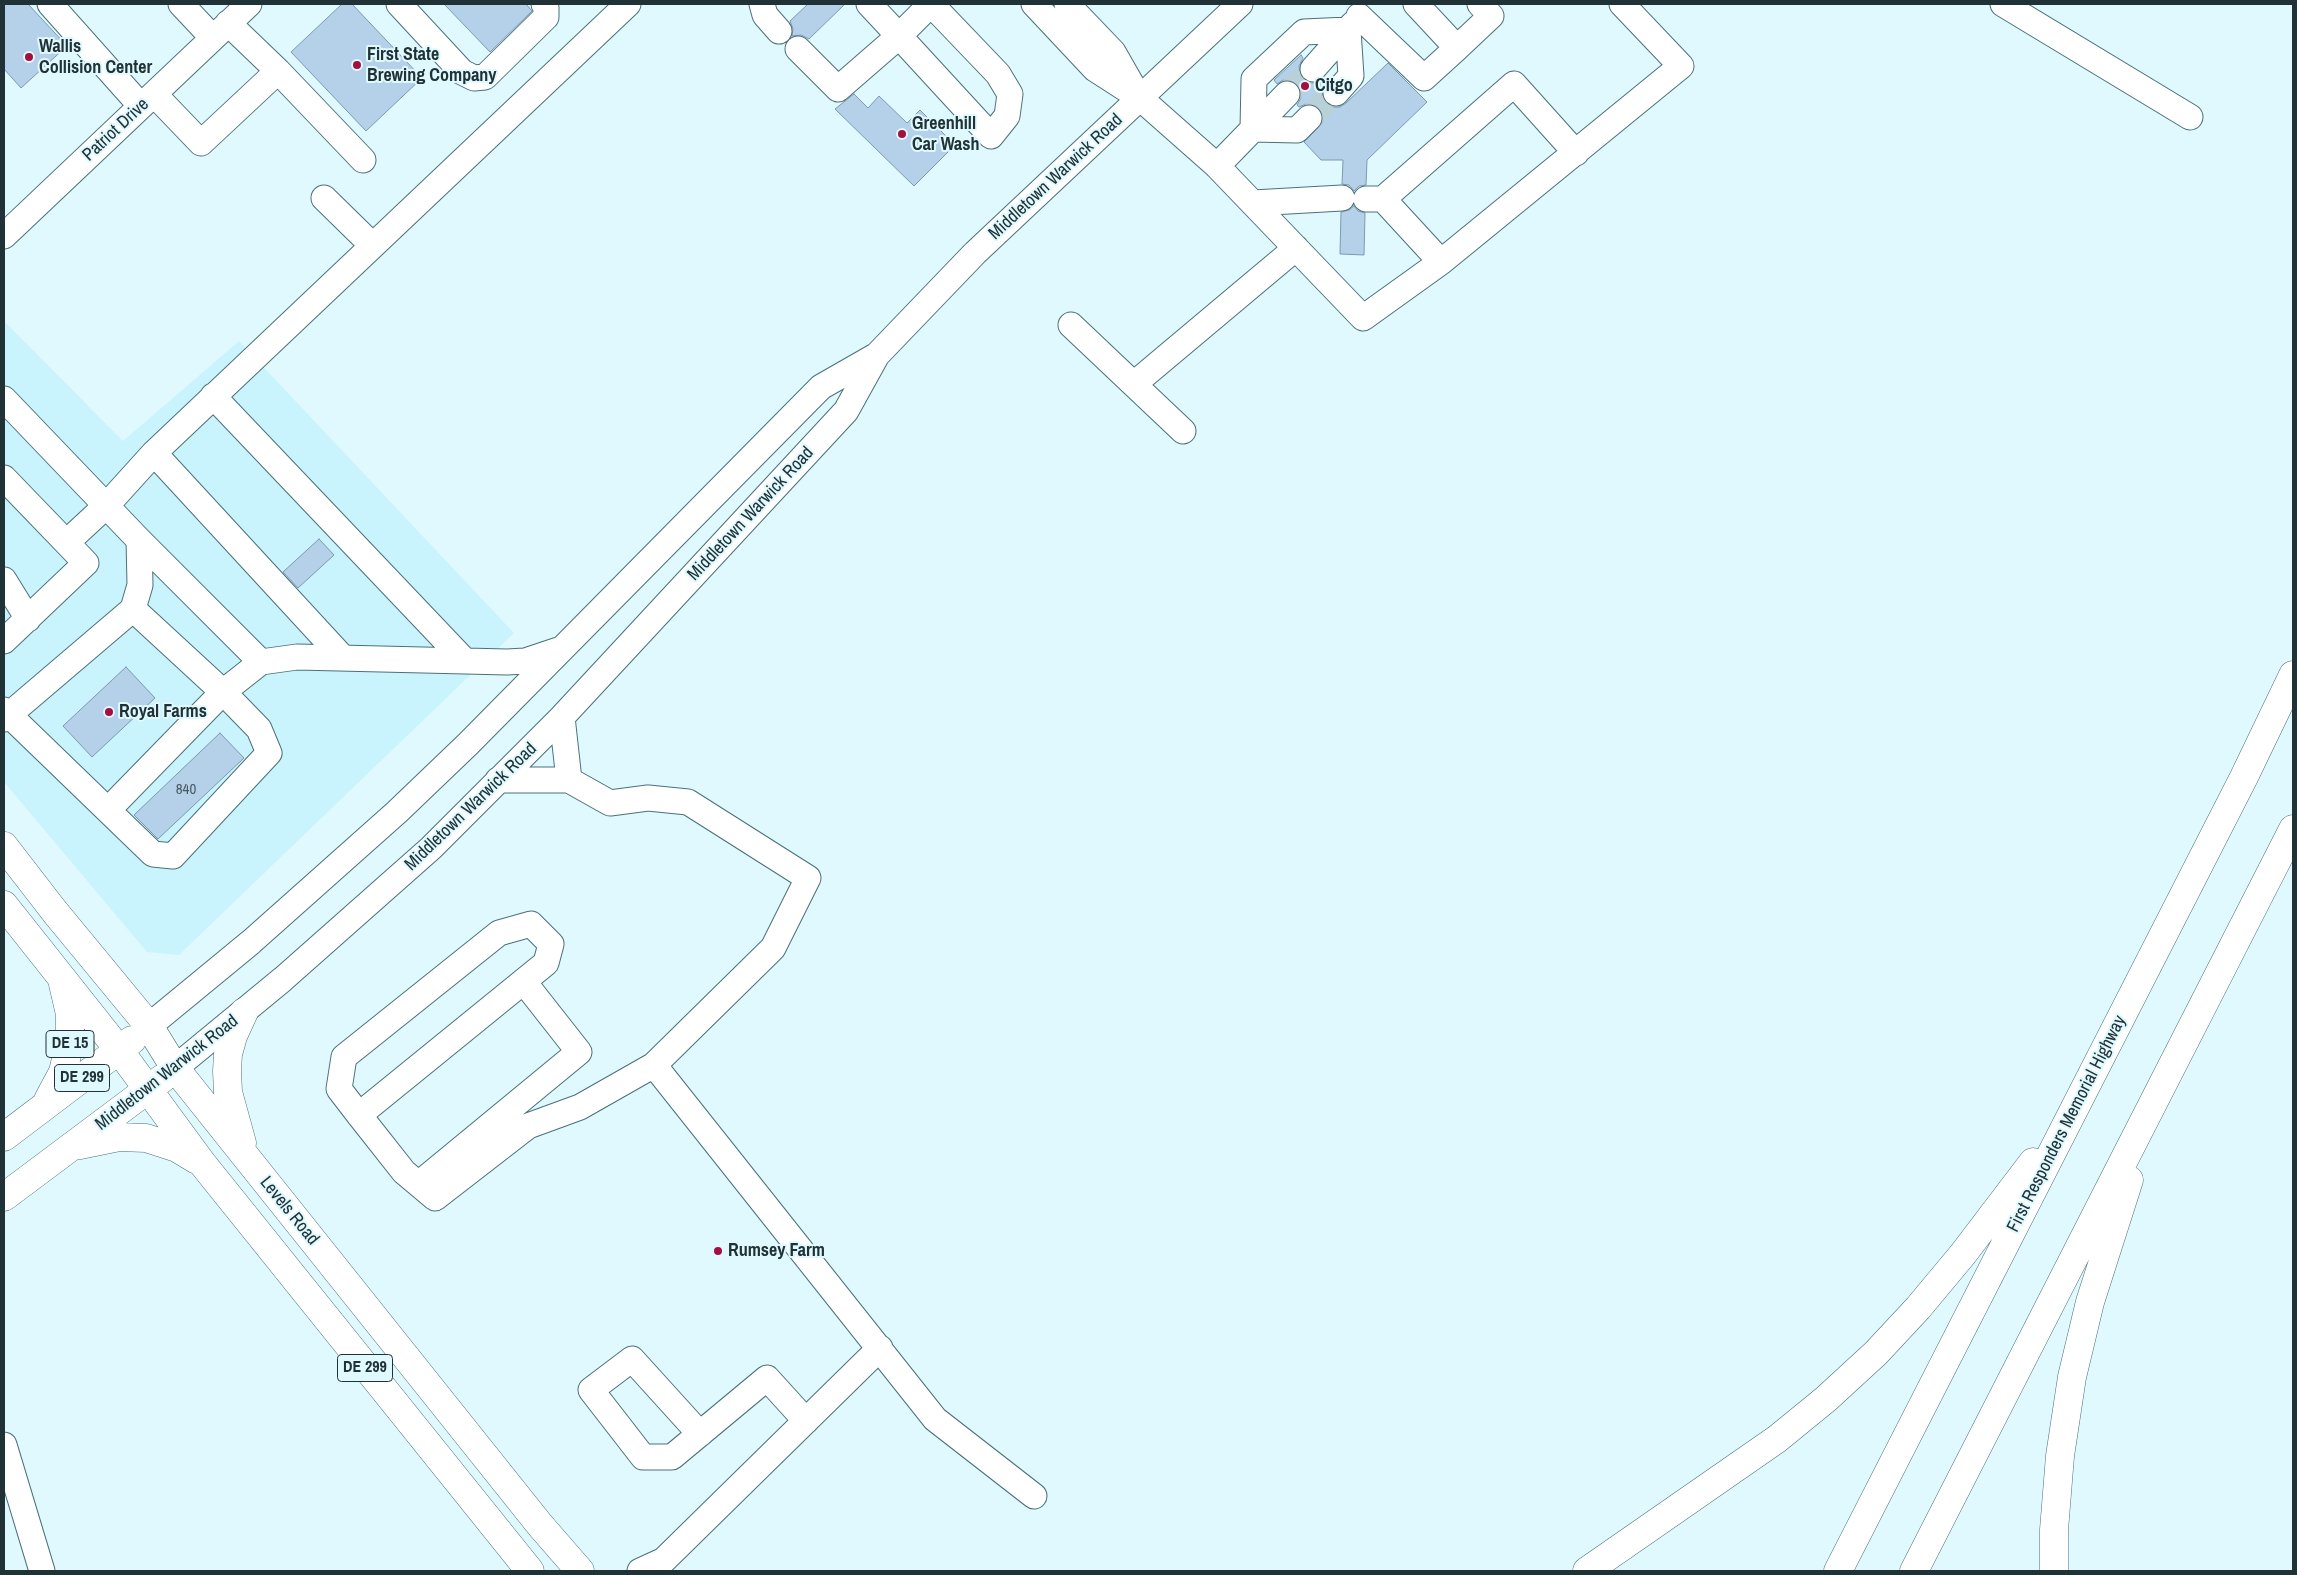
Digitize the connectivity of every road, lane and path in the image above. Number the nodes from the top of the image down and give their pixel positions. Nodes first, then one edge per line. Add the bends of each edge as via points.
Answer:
1 (50, 4) edge
2 (181, 4) edge
3 (249, 4) edge
4 (399, 4) edge
5 (544, 4) edge
6 (628, 4) edge
7 (762, 4) edge
8 (869, 4) edge
9 (931, 4) edge
10 (1034, 4) edge
11 (1067, 4) edge
12 (1240, 4) edge
13 (1416, 4) edge
14 (1480, 4) edge
15 (1622, 4) edge
16 (2003, 4) edge
17 (1360, 17) edge
18 (221, 31) junction
19 (779, 31) dead end
20 (899, 36) junction
21 (1457, 48) junction
22 (798, 49) dead end
23 (1313, 69) tunnel mouth
24 (278, 70) junction
25 (1336, 93) tunnel mouth
26 (1286, 94) tunnel mouth
27 (1140, 98) junction
28 (148, 100) junction
29 (2190, 117) dead end
30 (1310, 118) tunnel mouth
31 (1253, 128) junction
32 (1576, 153) junction
33 (363, 160) dead end
34 (1217, 166) junction
35 (324, 198) dead end
36 (1364, 199) junction
37 (1253, 202) junction
38 (4, 236) edge
39 (372, 245) junction
40 (1296, 248) junction
41 (1441, 262) junction
42 (1071, 325) dead end
43 (877, 355) junction
44 (1134, 384) junction
45 (213, 396) junction
46 (4, 399) edge
47 (1183, 432) dead end
48 (154, 453) junction
49 (4, 478) edge
50 (107, 505) junction
51 (139, 540) junction
52 (67, 542) junction
53 (4, 580) edge
54 (133, 609) junction
55 (28, 620) junction
56 (4, 641) edge
57 (562, 649) junction
58 (343, 658) junction
59 (465, 661) junction
60 (261, 662) junction
61 (2293, 675) edge
62 (223, 692) junction
63 (562, 717) junction
64 (5, 718) edge
65 (498, 780) junction
66 (569, 780) junction
67 (108, 810) junction
68 (2293, 829) edge
69 (4, 846) edge
70 (4, 905) edge
71 (61, 978) junction
72 (524, 982) junction
73 (244, 1012) junction
74 (149, 1026) junction
75 (119, 1050) junction
76 (654, 1065) junction
77 (175, 1068) junction
78 (148, 1090) junction
79 (2155, 1099) junction
80 (45, 1106) junction
81 (2075, 1108) junction
82 (359, 1115) junction
83 (4, 1137) edge
84 (73, 1147) junction
85 (246, 1156) junction
86 (202, 1163) junction
87 (420, 1183) junction
88 (4, 1197) edge
89 (880, 1348) junction
90 (806, 1421) junction
91 (700, 1434) dead end
92 (4, 1445) edge
93 (1034, 1496) dead end
94 (663, 1566) edge
95 (42, 1571) edge
96 (530, 1571) edge
97 (580, 1571) edge
98 (640, 1571) edge
99 (1587, 1571) edge
100 (1838, 1571) edge
101 (1914, 1571) edge
102 (2054, 1571) edge

1 - 28 street
2 - 18 street
3 - 18 street, Patriot Drive
4 - 5 street via 462,72 474,78 485,77 546,17
6 - 39 street
7 - 19 street via 765,15
8 - 20 street
9 - 20 street
9 - 20 street via 998,74 1010,94 1007,116 991,136
10 - 27 street via 1095,69
11 - 27 street via 1113,52
12 - 27 street, Middletown Warwick Road
13 - 21 street
14 - 21 street via 1492,16
15 - 32 street via 1681,66
16 - 29 street
17 - 21 street via 1424,78
17 - 23 street
17 - 25 street via 1351,76
17 - 31 street via 1304,32 1254,79
18 - 24 street
18 - 28 street, Patriot Drive
20 - 22 street via 838,89
24 - 28 street via 201,143
24 - 33 street
26 - 31 street
27 - 34 street
27 - 43 street, Middletown Warwick Road via 975,253
28 - 38 street, Patriot Drive
30 - 31 street via 1297,130
31 - 34 street
32 - 36 street via 1514,84
32 - 41 street
34 - 37 street
35 - 39 street
36 - 37 street
36 - 41 street
37 - 40 street
39 - 45 street
40 - 41 street via 1363,318
40 - 44 street
42 - 44 street
43 - 57 street, Middletown Warwick Road via 821,387
43 - 63 street, Middletown Warwick Road via 846,411
44 - 47 street
45 - 48 street
45 - 59 street
46 - 50 street
48 - 50 street
48 - 58 street
49 - 52 street
50 - 51 street
50 - 52 street
51 - 54 street via 140,585
51 - 60 street
52 - 55 street via 86,563
53 - 55 street
54 - 62 street
54 - 64 street
55 - 56 street
57 - 59 street via 525,661
57 - 74 street, Middletown Warwick Road via 397,812 251,942
58 - 59 street
58 - 60 street via 297,657
60 - 62 street
61 - 81 main road, First Responders Memorial Highway via 2240,786
62 - 67 street
62 - 67 street via 259,729 269,753 172,856 153,854
63 - 65 street, Middletown Warwick Road
63 - 66 street
64 - 67 street
65 - 66 street
65 - 73 street, Middletown Warwick Road via 423,855
66 - 76 street via 610,803 648,798 688,802 808,878 773,948
68 - 79 main road
69 - 74 main road, Levels Road
70 - 71 main road, DE 15
71 - 75 main road, DE 15
71 - 80 main road, DE 15 via 70,1014 70,1042 63,1072
72 - 82 street
72 - 82 street via 546,964 551,944 531,924 499,933 344,1057 339,1089
72 - 87 street via 579,1052
73 - 77 street, Middletown Warwick Road
73 - 85 main road via 233,1036 227,1071 228,1092
74 - 75 main road, Middletown Warwick Road / DE 299
74 - 77 main road, Levels Road
75 - 78 main road, DE 15
75 - 80 main road, Middletown Warwick Road / DE 299
76 - 87 street via 580,1107 528,1126 435,1198
76 - 89 street
77 - 78 main road, Middletown Warwick Road
77 - 85 main road, Levels Road / DE 299
78 - 84 main road, Middletown Warwick Road
78 - 86 main road, DE 299
79 - 101 main road
79 - 102 main road via 2090,1302 2072,1377 2060,1456
80 - 83 main road, Middletown Warwick Road / DE 15
81 - 99 main road via 1963,1254 1876,1353 1777,1440
81 - 100 main road, First Responders Memorial Highway
82 - 87 street via 404,1172
84 - 86 main road, DE 299 via 119,1138 146,1138 177,1148
84 - 88 main road, Middletown Warwick Road
85 - 97 main road, Levels Road / DE 299
86 - 96 main road, DE 299
89 - 90 street
89 - 93 street via 935,1419
90 - 91 street via 768,1378
90 - 94 street
92 - 95 street
94 - 98 street

